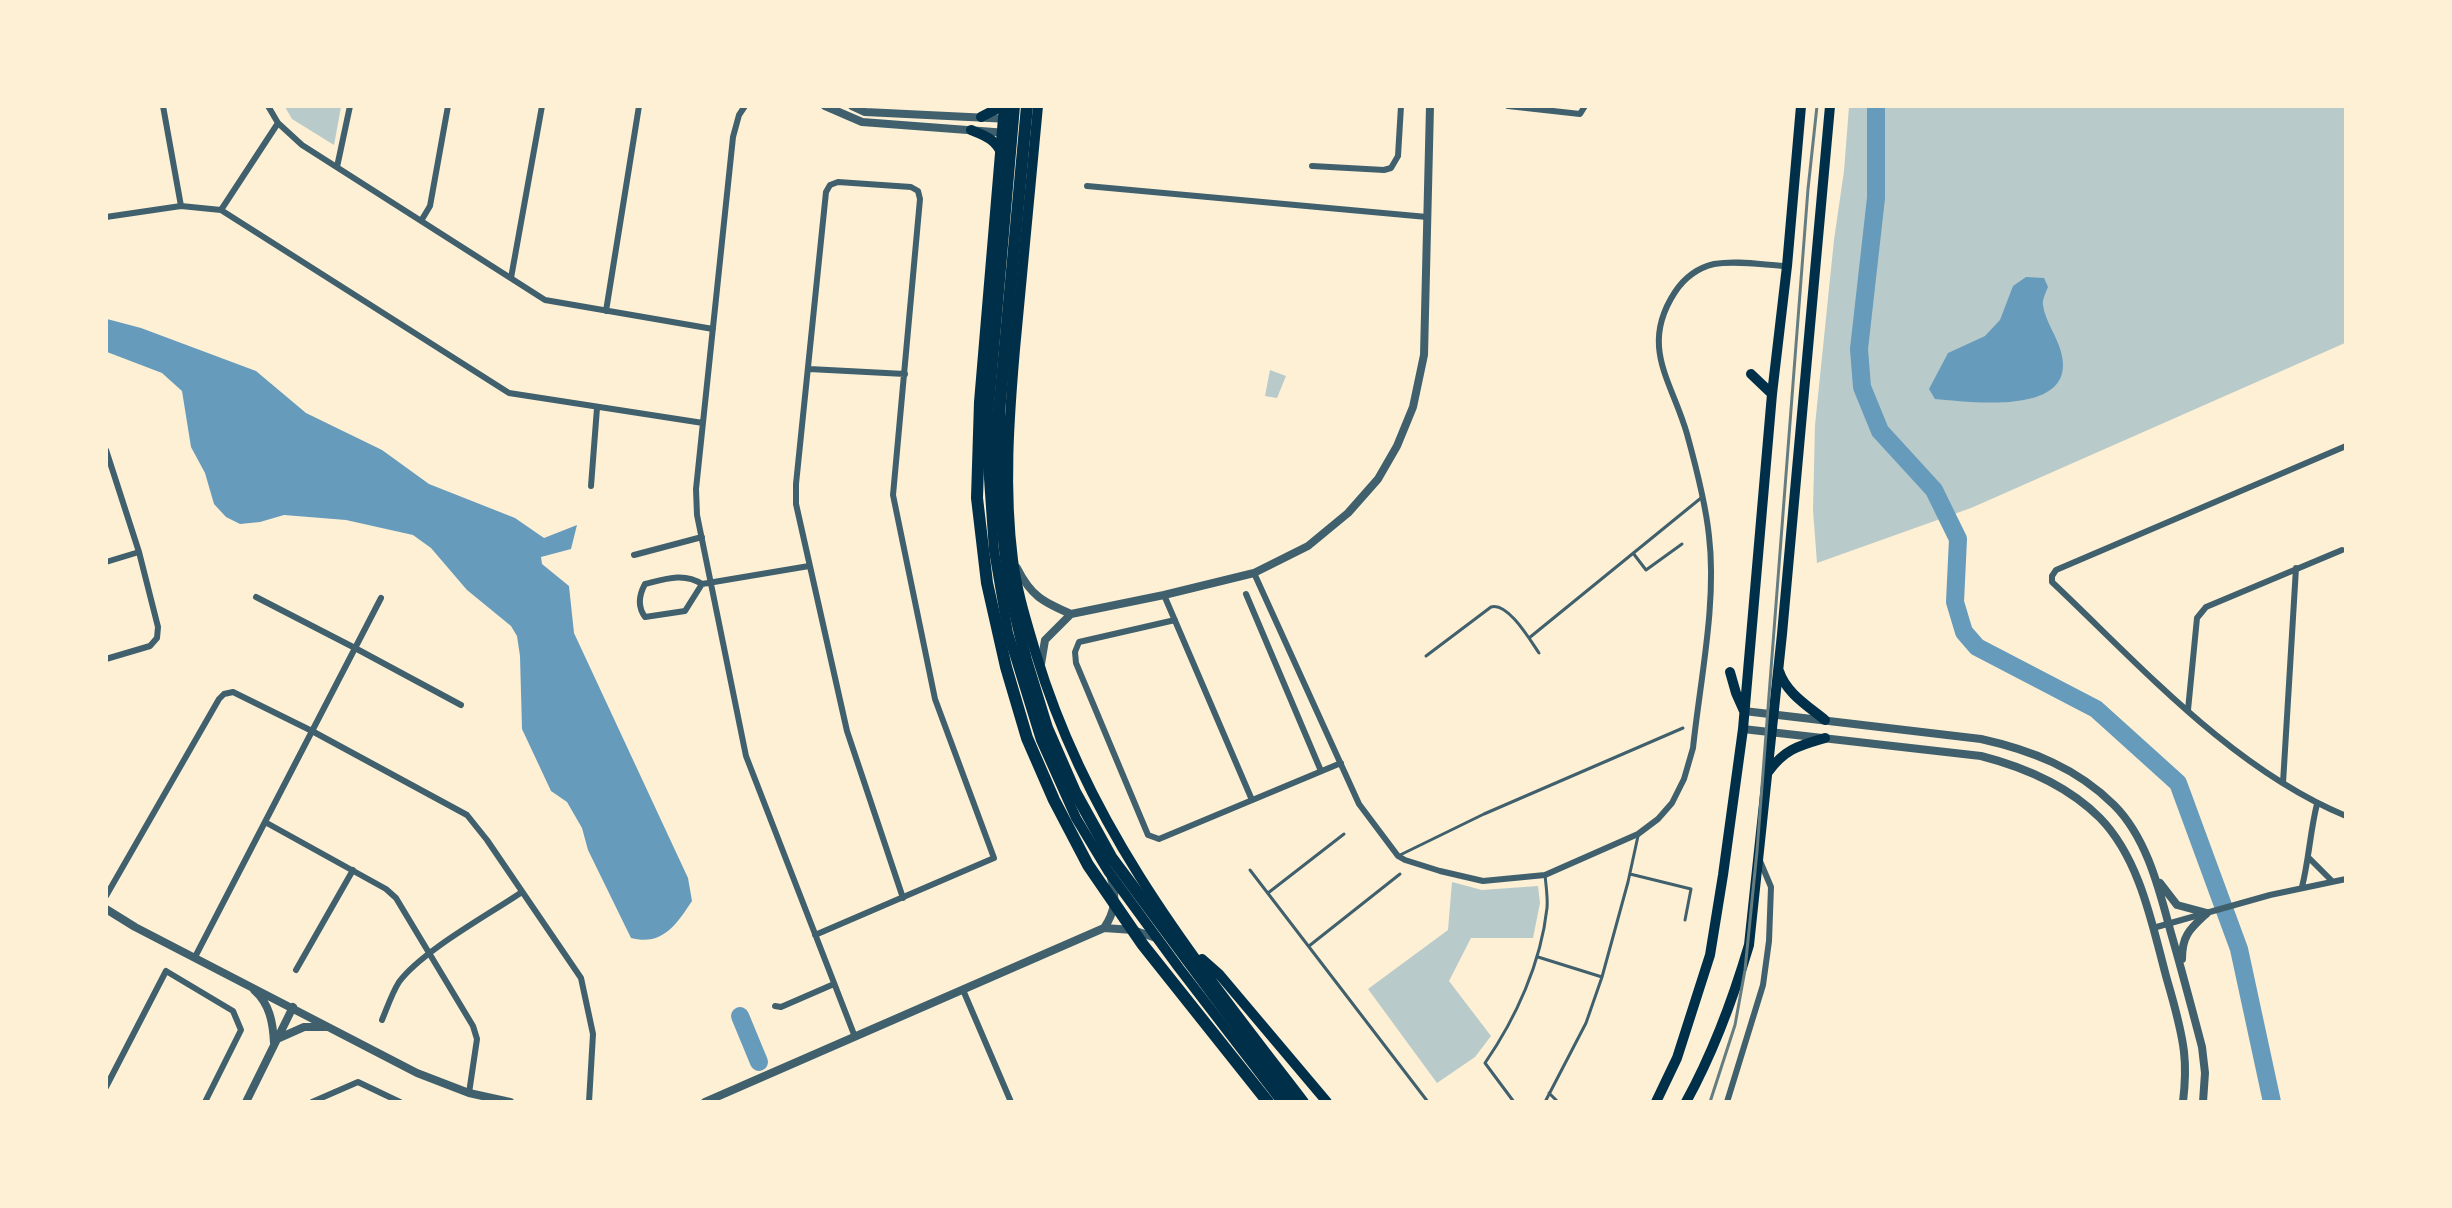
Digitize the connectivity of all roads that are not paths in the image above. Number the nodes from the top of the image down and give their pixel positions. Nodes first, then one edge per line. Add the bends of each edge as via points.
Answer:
1 (163, 106) edge
2 (268, 106) edge
3 (350, 106) edge
4 (448, 106) edge
5 (542, 106) edge
6 (639, 106) edge
7 (746, 106) edge
8 (825, 106) edge
9 (852, 106) edge
10 (1004, 106) edge
11 (1015, 106) edge
12 (1029, 106) edge
13 (1038, 106) edge
14 (1401, 106) edge
15 (1430, 106) edge
16 (1508, 106) edge
17 (1585, 106) edge
18 (1801, 106) edge
19 (1830, 106) edge
20 (981, 117) junction
21 (1018, 122) junction
22 (278, 123) junction
23 (971, 130) junction
24 (1013, 133) junction
25 (1312, 166) dead end
26 (337, 167) junction
27 (1087, 186) dead end
28 (181, 206) junction
29 (221, 210) junction
30 (106, 217) edge
31 (1428, 217) junction
32 (421, 221) junction
33 (1002, 238) junction
34 (1787, 266) junction
35 (511, 278) junction
36 (606, 311) junction
37 (1017, 325) junction
38 (713, 329) junction
39 (810, 369) junction
40 (905, 374) junction
41 (1751, 374) dead end
42 (1772, 394) junction
43 (597, 408) junction
44 (703, 423) junction
45 (2346, 446) edge
46 (106, 450) edge
47 (109, 464) edge
48 (591, 486) dead end
49 (1701, 498) junction
50 (702, 537) junction
51 (1682, 544) dead end
52 (2342, 550) dead end
53 (139, 552) junction
54 (1634, 553) junction
55 (634, 555) dead end
56 (1013, 561) junction
57 (106, 562) edge
58 (809, 566) junction
59 (2296, 568) junction
60 (1254, 573) junction
61 (711, 583) junction
62 (702, 584) junction
63 (1246, 594) dead end
64 (1164, 595) junction
65 (256, 597) dead end
66 (381, 598) dead end
67 (1071, 614) junction
68 (1175, 620) junction
69 (1529, 638) junction
70 (356, 648) junction
71 (1539, 653) dead end
72 (1426, 656) dead end
73 (106, 659) edge
74 (1778, 668) junction
75 (1041, 672) junction
76 (1730, 672) dead end
77 (460, 705) dead end
78 (2188, 710) junction
79 (1744, 711) junction
80 (1774, 715) junction
81 (1825, 720) junction
82 (1683, 728) dead end
83 (1743, 729) junction
84 (312, 731) junction
85 (1772, 733) junction
86 (1825, 738) junction
87 (1341, 764) junction
88 (1321, 771) junction
89 (1767, 773) junction
90 (2283, 783) junction
91 (1252, 800) junction
92 (2317, 804) junction
93 (2346, 816) edge
94 (265, 822) junction
95 (1344, 834) dead end
96 (1638, 834) junction
97 (1398, 856) junction
98 (1758, 856) junction
99 (2310, 859) junction
100 (353, 870) junction
101 (1250, 870) dead end
102 (1108, 871) junction
103 (2154, 873) junction
104 (1400, 874) dead end
105 (1630, 874) junction
106 (1545, 876) junction
107 (2346, 879) edge
108 (2332, 881) junction
109 (2302, 887) junction
110 (522, 892) junction
111 (1268, 893) junction
112 (106, 896) edge
113 (903, 898) junction
114 (106, 909) edge
115 (2211, 912) junction
116 (1685, 920) dead end
117 (2169, 924) junction
118 (1104, 928) junction
119 (2153, 928) junction
120 (815, 935) junction
121 (1159, 940) junction
122 (1184, 943) junction
123 (1309, 946) junction
124 (430, 954) junction
125 (195, 957) junction
126 (1537, 957) junction
127 (296, 970) dead end
128 (1602, 977) junction
129 (2185, 980) junction
130 (245, 982) junction
131 (834, 984) junction
132 (963, 990) junction
133 (293, 1006) junction
134 (775, 1006) dead end
135 (382, 1020) dead end
136 (336, 1030) junction
137 (855, 1037) junction
138 (276, 1041) junction
139 (106, 1087) edge
140 (469, 1093) junction
141 (1549, 1093) junction
142 (205, 1101) edge
143 (246, 1101) edge
144 (312, 1101) edge
145 (400, 1101) edge
146 (510, 1101) edge
147 (590, 1101) edge
148 (705, 1101) edge
149 (1011, 1101) edge
150 (1268, 1101) edge
151 (1282, 1101) edge
152 (1293, 1101) edge
153 (1304, 1101) edge
154 (1327, 1101) edge
155 (1428, 1101) edge
156 (1514, 1101) edge
157 (1545, 1101) edge
158 (1558, 1101) edge
159 (1656, 1101) edge
160 (1686, 1101) edge
161 (1727, 1101) edge
162 (2183, 1101) edge
163 (2203, 1101) edge

1 - 28 street
2 - 22 street
3 - 26 street
4 - 32 street via 430,206
5 - 35 street
6 - 36 street
7 - 38 street via 733,137
8 - 23 street via 862,122
9 - 20 street via 865,112
10 - 20 main road
10 - 150 highway via 980,402 977,498 987,583 1006,667 1027,738 1088,865 1143,945
11 - 21 main road
12 - 21 main road
12 - 152 highway via 999,413 999,495 1009,586 1026,660 1047,728 1075,792 1111,858
13 - 37 main road
14 - 25 street via 1398,156 1391,168
15 - 31 street
16 - 17 street via 1580,114
18 - 34 main road
19 - 74 main road
20 - 21 street
21 - 24 main road
21 - 37 main road via 1026,148
22 - 26 street via 302,145
22 - 29 street
23 - 24 street
23 - 33 main road via 989,137 1003,157
24 - 33 main road
26 - 32 street
27 - 31 street
28 - 29 street
28 - 30 street
29 - 43 street via 509,393
31 - 60 street via 1424,355 1413,407 1397,446 1378,479 1348,513 1308,546
32 - 35 street
33 - 102 main road via 988,418 994,551 1008,633 1041,740 1076,818
34 - 42 main road
34 - 49 street via 1717,264 1699,269 1683,280 1663,316 1659,331 1663,372 1686,432
35 - 36 street via 545,300
36 - 38 street
37 - 56 main road via 1007,443
38 - 44 street
39 - 40 street
39 - 40 street via 826,192 838,182 911,187 918,191
39 - 58 street via 796,484 796,504
40 - 113 street via 892,495 935,699 994,858
41 - 42 main road
42 - 79 main road
43 - 44 street
43 - 48 street
44 - 50 street via 696,489
45 - 78 street via 2056,570 2052,576 2052,582
46 - 47 street
47 - 53 street
49 - 54 lane
49 - 96 street via 1711,571 1693,748 1672,803
50 - 55 street
50 - 61 street
51 - 54 lane via 1646,570
52 - 59 street
53 - 57 street
53 - 73 street via 158,627 157,638 150,646
54 - 69 lane
56 - 67 street via 1035,597
56 - 75 main road
58 - 61 street
58 - 113 street via 847,732
59 - 78 street via 2201,612 2197,618
59 - 90 street
60 - 64 street
60 - 87 street
61 - 62 street
61 - 120 street via 746,756
62 - 62 street via 685,611 655,617 645,617 641,612 640,593 645,584 679,577 693,578
63 - 88 street
64 - 67 street
64 - 68 street
65 - 70 street
66 - 70 street
67 - 75 street via 1045,640
68 - 91 street
68 - 91 street via 1079,642 1075,652 1076,663 1148,835 1159,839
69 - 71 lane
69 - 72 lane via 1505,609 1496,605
70 - 77 street
70 - 84 street
74 - 80 main road
74 - 81 main road via 1792,693
75 - 122 main road via 1096,803 1138,877
76 - 79 main road
78 - 90 street via 2222,742
79 - 80 street
79 - 83 main road
80 - 81 street
80 - 85 main road
81 - 103 street via 1981,739 2054,761 2115,806 2134,832
82 - 97 lane via 1484,814
83 - 85 street
83 - 159 main road via 1710,955 1677,1058
84 - 94 street
84 - 110 street via 467,814
84 - 112 street via 233,692 224,694
85 - 86 street
85 - 89 main road
86 - 89 main road via 1793,747
86 - 119 street via 1981,756 2043,777 2079,800 2101,820 2120,846 2134,870
87 - 88 street
87 - 97 street via 1359,804
88 - 91 street
89 - 98 main road
90 - 92 street
92 - 93 street
92 - 99 street
94 - 100 street
94 - 125 street
95 - 111 lane
96 - 105 lane
96 - 106 street
97 - 106 street via 1483,881
98 - 160 main road via 1749,945 1700,1077
98 - 161 street via 1771,887 1763,985
99 - 108 street
99 - 109 street
100 - 124 street via 396,898
100 - 127 street
101 - 111 lane
102 - 118 street via 1115,903
102 - 121 main road
103 - 115 street via 2177,905
103 - 117 street
104 - 123 lane
105 - 116 lane via 1691,889
105 - 128 lane
106 - 126 lane via 1548,906
107 - 108 street
108 - 109 street
109 - 115 street
110 - 124 street
110 - 147 street via 581,978 593,1034
111 - 123 lane
113 - 120 street
114 - 125 street
115 - 117 street
115 - 129 street via 2186,934 2182,945
117 - 119 street
117 - 129 street
118 - 121 street via 1133,930
118 - 132 street
119 - 162 street via 2183,1050
120 - 131 street
121 - 151 main road
122 - 153 main road
122 - 154 main road via 1219,974
123 - 155 lane
124 - 135 street via 398,984
124 - 140 street via 477,1039
125 - 130 street
126 - 128 lane
126 - 156 lane via 1504,1033 1485,1063
128 - 141 lane via 1586,1023
129 - 163 street via 2202,1047
130 - 133 street
130 - 138 street via 267,1007
131 - 134 street via 781,1007
131 - 137 street
132 - 137 street
132 - 149 street
133 - 136 street
133 - 138 street
136 - 138 street via 304,1027
136 - 140 street via 417,1072
137 - 148 street
138 - 143 street
139 - 142 street via 166,971 233,1011 241,1030
140 - 146 street
141 - 157 lane
141 - 158 lane
144 - 145 street via 356,1082

